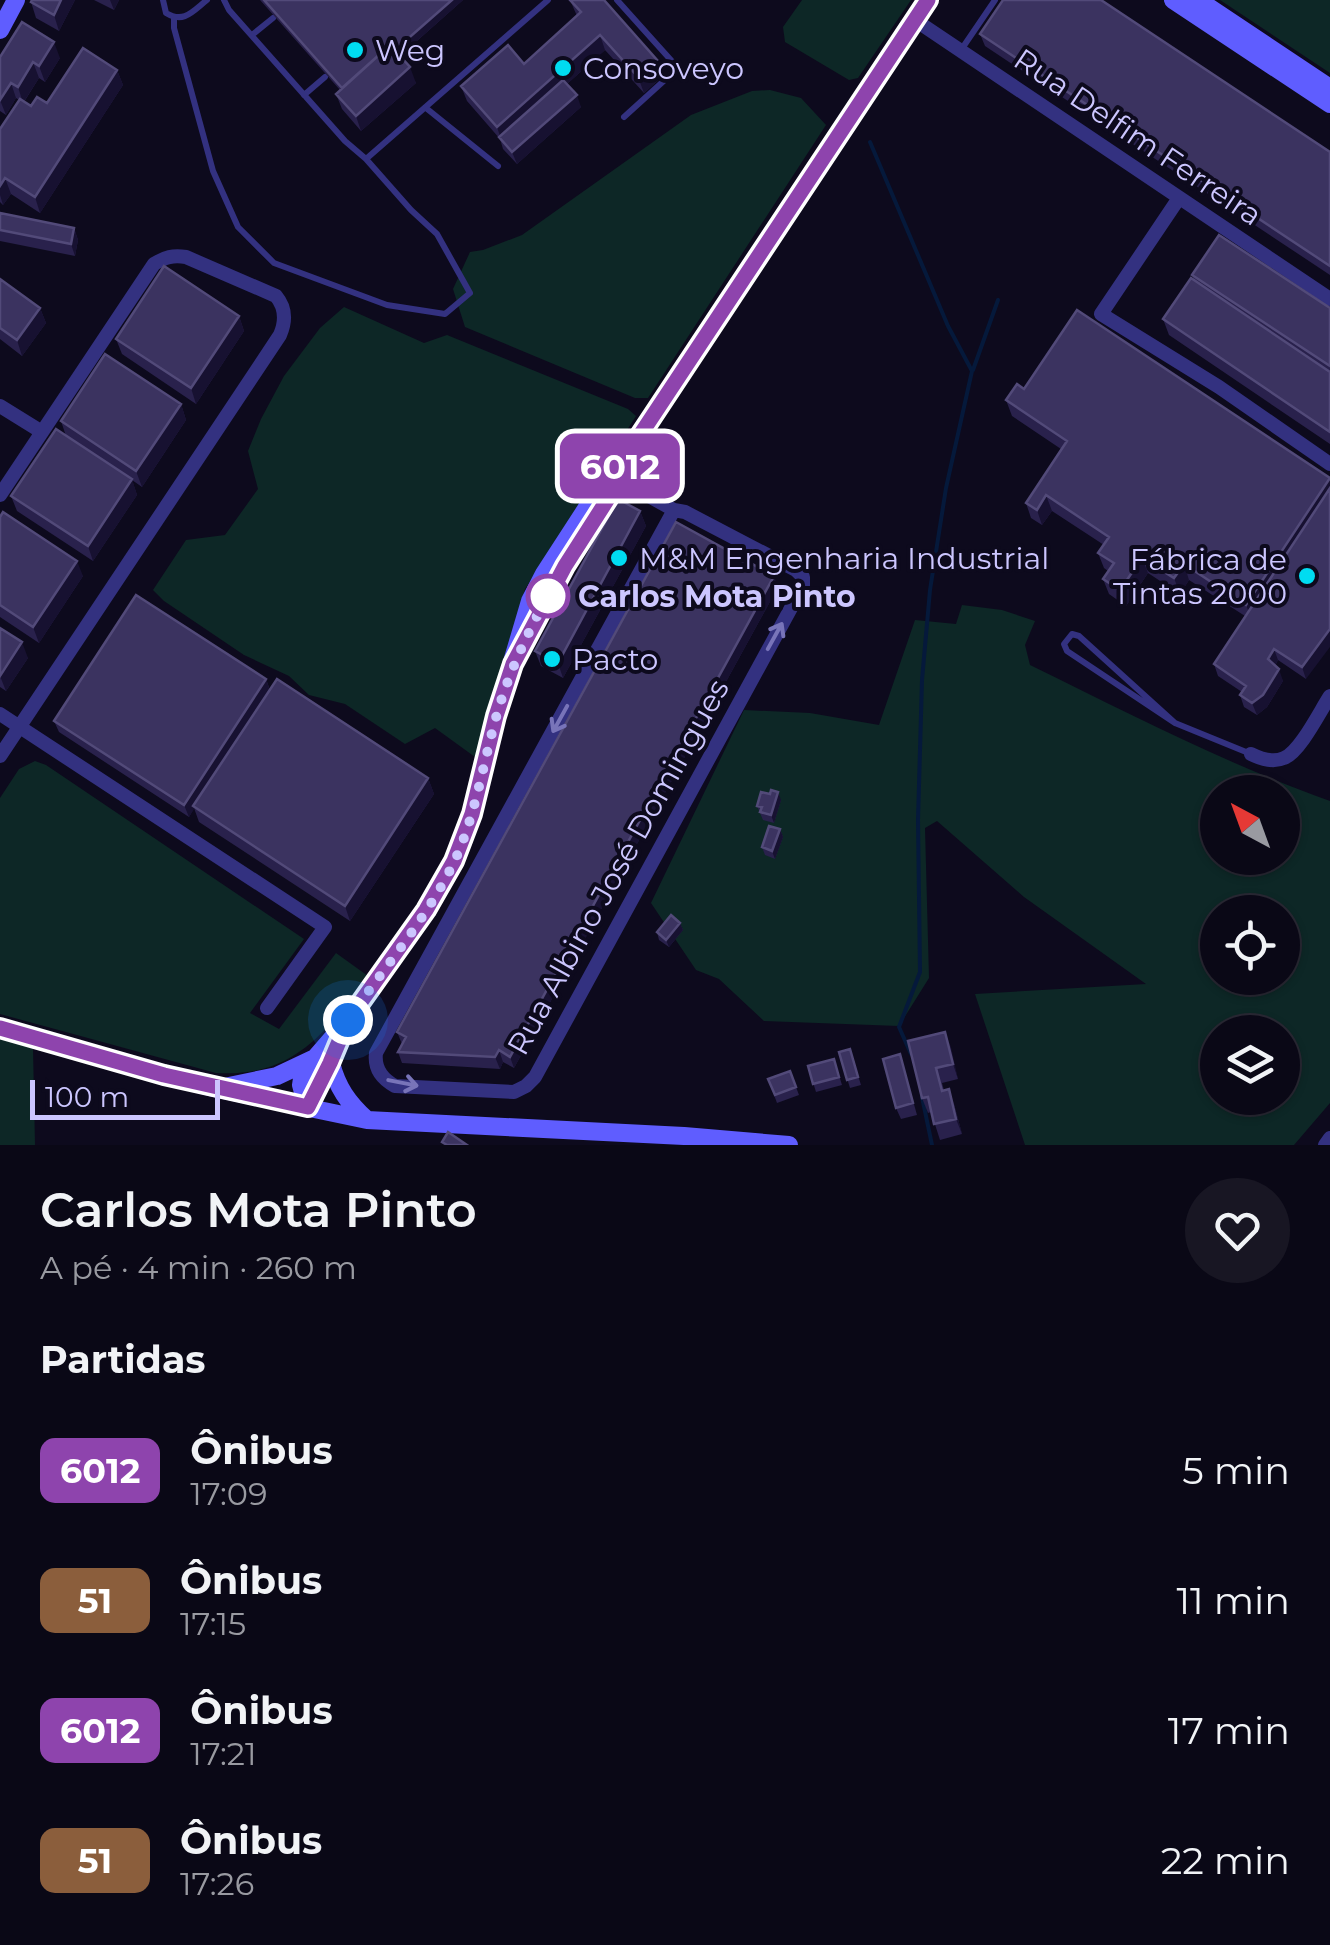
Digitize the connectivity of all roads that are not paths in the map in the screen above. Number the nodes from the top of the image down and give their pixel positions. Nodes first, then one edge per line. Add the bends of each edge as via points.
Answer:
1 (16, 0) edge
2 (164, 0) edge
3 (208, 0) edge
4 (224, 0) edge
5 (548, 0) edge
6 (617, 0) edge
7 (928, 0) edge
8 (995, 0) edge
9 (1173, 0) edge
10 (1198, 0) edge
11 (174, 18) junction
12 (273, 18) edge
13 (915, 20) junction
14 (0, 30) edge
15 (252, 34) junction
16 (960, 51) junction
17 (325, 77) edge
18 (1330, 88) edge
19 (304, 95) junction
20 (1330, 104) edge
21 (426, 108) junction
22 (624, 118) dead end
23 (366, 159) junction
24 (498, 166) dead end
25 (1179, 198) junction
26 (1330, 299) edge
27 (0, 406) edge
28 (42, 432) junction
29 (1330, 464) edge
30 (613, 476) junction
31 (0, 496) edge
32 (674, 510) junction
33 (1330, 696) edge
34 (0, 714) edge
35 (1175, 723) junction
36 (19, 726) junction
37 (1251, 754) joint
38 (0, 756) edge
39 (267, 1008) dead end
40 (0, 1028) edge
41 (322, 1061) junction
42 (214, 1088) junction
43 (308, 1107) junction
44 (367, 1120) junction
45 (789, 1145) edge

1 - 14 main road
2 - 11 lane
3 - 11 lane via 186,18
4 - 15 lane
5 - 21 lane
6 - 22 lane via 678,68
7 - 13 main road
8 - 16 lane
9 - 20 main road
10 - 18 main road
11 - 23 lane via 213,172 238,228 274,263 387,305 445,314 470,292 437,234
12 - 15 lane
13 - 16 street, Rua Delfim Ferreira
13 - 30 main road
15 - 19 lane
16 - 25 street, Rua Delfim Ferreira
17 - 19 lane
19 - 23 lane
21 - 23 lane
21 - 24 lane
25 - 26 street, Rua Delfim Ferreira
25 - 29 street via 1101,314
27 - 28 street
28 - 31 street
28 - 36 street via 148,272 164,258 186,257 276,296 284,309 280,335
30 - 32 street, Rua Albino José Domingues
30 - 41 main road via 611,494 513,664 454,861
32 -> 32 street, Rua Albino José Domingues via 376,1053 379,1072 396,1086 514,1092 535,1077 803,586 796,570
33 - 37 street via 1285,758
34 - 36 street
35 - 35 lane via 1079,636 1067,638 1068,650
35 - 37 lane
36 - 38 street
36 - 39 street via 325,927
40 - 42 main road
41 - 42 main road
41 - 43 main road via 304,1072 300,1085
41 - 44 main road
42 - 43 main road
43 - 44 main road
44 - 45 main road

